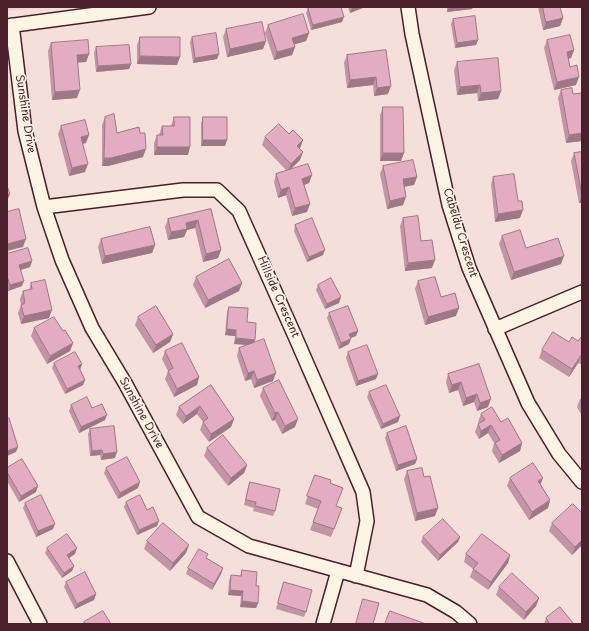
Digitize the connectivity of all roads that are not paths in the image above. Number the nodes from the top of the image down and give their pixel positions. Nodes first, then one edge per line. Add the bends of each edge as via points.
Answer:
1 (149, 7) edge
2 (408, 7) edge
3 (9, 25) edge
4 (44, 207) junction
5 (582, 292) edge
6 (495, 329) junction
7 (582, 482) edge
8 (7, 561) edge
9 (338, 571) junction
10 (356, 576) junction
11 (40, 624) edge
12 (324, 624) edge
13 (470, 624) edge

1 - 3 street
2 - 6 street, Cabeldu Crescent via 449,205 469,268
3 - 4 street, Sunshine Drive via 25,131
4 - 9 street, Sunshine Drive via 62,260 92,328 198,517 249,546
4 - 10 street, Hillside Crescent via 183,190 217,190 239,211 363,492 367,521
5 - 6 street
6 - 7 street, Cabeldu Crescent via 528,403 559,454
8 - 11 street
9 - 10 street, Sunshine Drive
9 - 12 street
10 - 13 street, Sunshine Drive via 427,595 456,612

